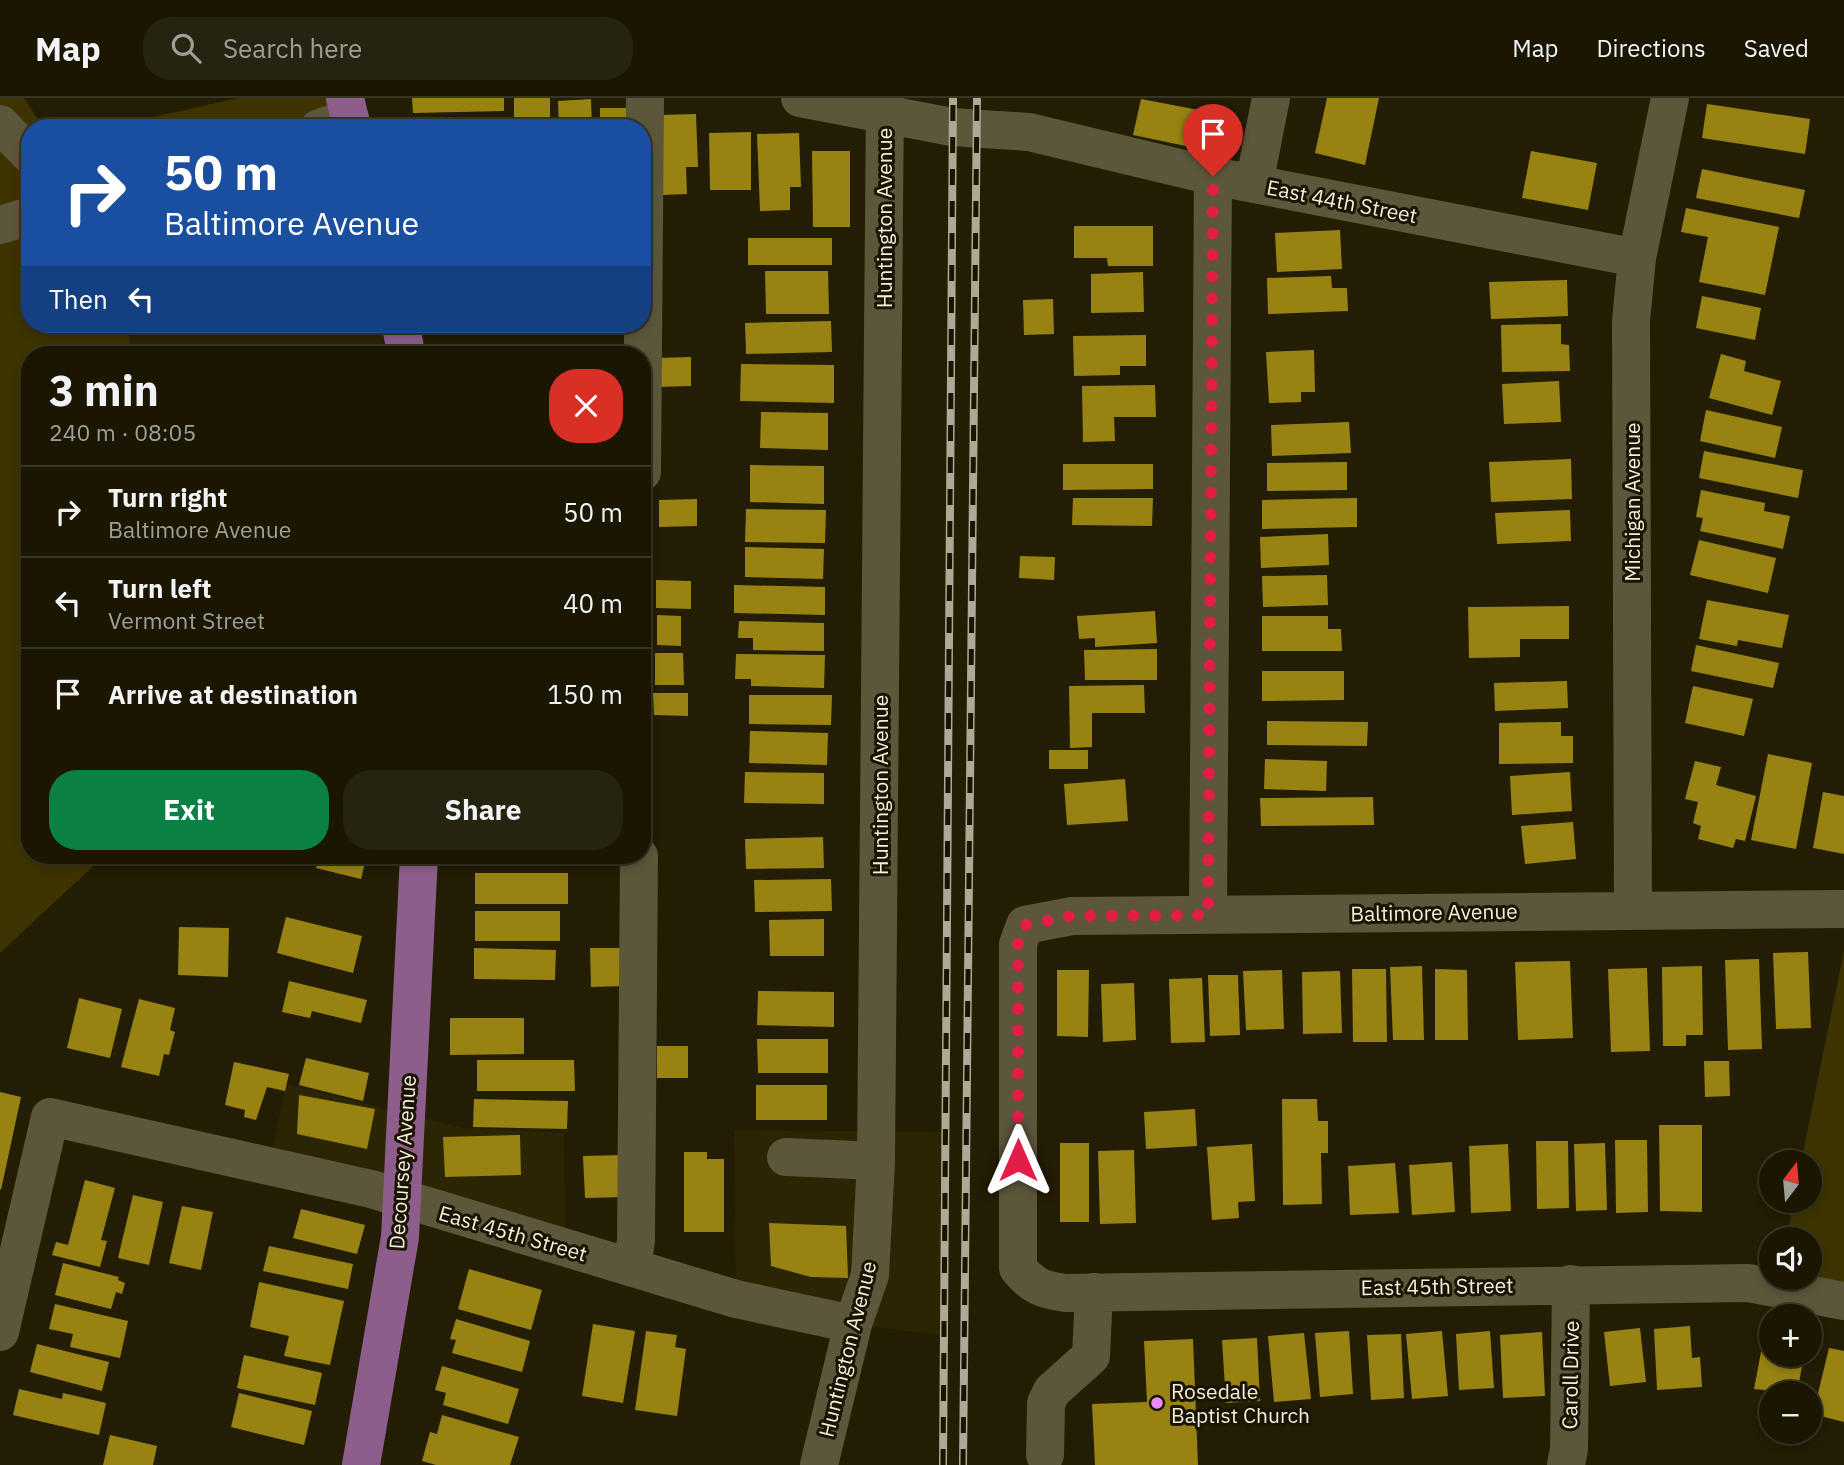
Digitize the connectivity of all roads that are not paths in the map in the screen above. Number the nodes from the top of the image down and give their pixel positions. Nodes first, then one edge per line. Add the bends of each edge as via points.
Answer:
1 (645, 98) edge
2 (800, 98) edge
3 (1271, 98) edge
4 (1670, 98) edge
5 (885, 107) edge
6 (1029, 115) edge
7 (645, 119) edge
8 (0, 124) edge
9 (21, 146) edge
10 (1213, 176) junction
11 (1254, 184) junction
12 (21, 219) edge
13 (0, 225) edge
14 (1637, 258) junction
15 (419, 864) edge
16 (639, 864) edge
17 (1633, 909) junction
18 (1844, 909) edge
19 (1208, 915) junction
20 (786, 1157) dead end
21 (876, 1161) junction
22 (401, 1197) junction
23 (632, 1268) junction
24 (1030, 1283) joint
25 (1571, 1284) junction
26 (1094, 1292) junction
27 (1844, 1301) edge
28 (853, 1324) junction
29 (0, 1332) edge
30 (1045, 1455) dead end
31 (361, 1465) edge
32 (819, 1465) edge
33 (1566, 1465) edge

1 - 7 street
2 - 5 street, East 44th Street
3 - 11 street
4 - 14 street, Michigan Avenue
5 - 6 street, East 44th Street via 952,127
5 - 21 street, Huntington Avenue
6 - 10 street, East 44th Street
8 - 9 street
10 - 11 street, East 44th Street
10 - 19 street
11 - 14 street, East 44th Street
12 - 13 street
14 - 17 street, Michigan Avenue via 1631,321
15 - 22 main road, Decoursey Avenue
16 - 23 street via 636,1241
17 - 18 street, Baltimore Avenue
17 - 19 street, Baltimore Avenue
19 - 24 street, Baltimore Avenue via 1072,916 1025,925 1018,944 1018,1268
20 - 21 street
21 - 28 street, Huntington Avenue via 870,1275
22 - 23 street, East 45th Street
22 - 29 street, East 45th Street via 50,1117
22 - 31 main road, Decoursey Avenue via 400,1237
23 - 28 street, East 45th Street via 737,1299
24 - 26 street, East 45th Street via 1045,1291
25 - 26 street, East 45th Street
25 - 27 street, East 45th Street via 1748,1283
25 - 33 street, Caroll Drive
26 - 30 street via 1091,1356 1052,1391 1046,1404
28 - 32 street, Huntington Avenue

